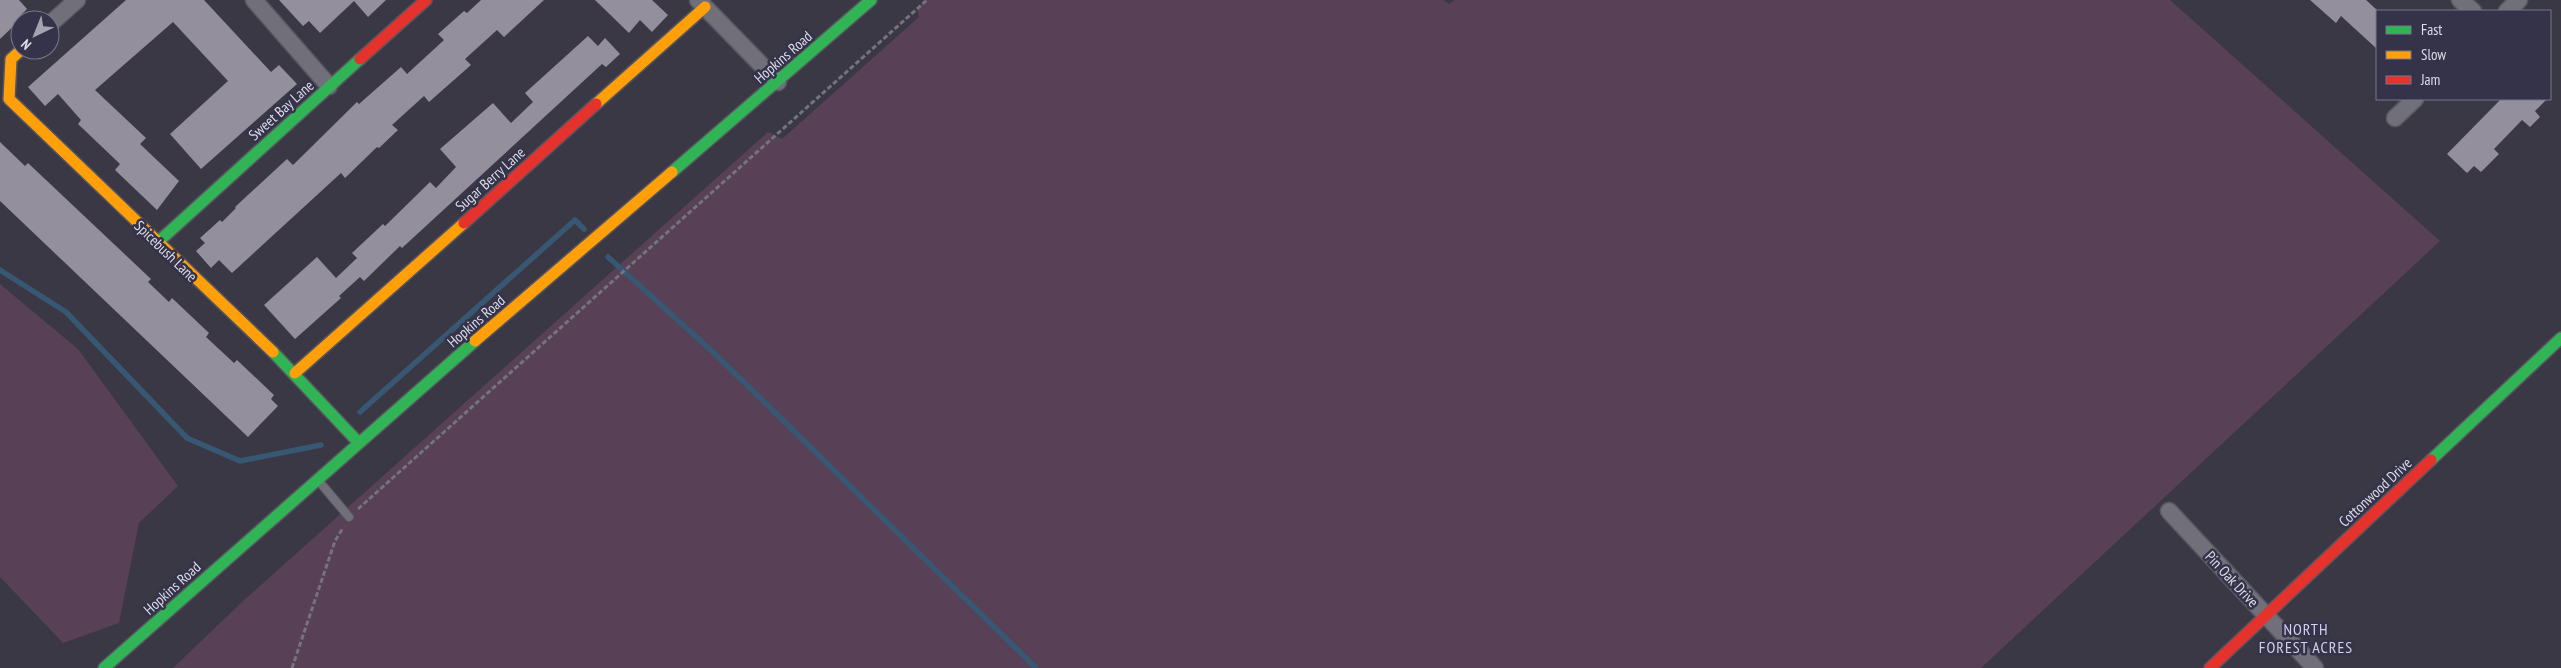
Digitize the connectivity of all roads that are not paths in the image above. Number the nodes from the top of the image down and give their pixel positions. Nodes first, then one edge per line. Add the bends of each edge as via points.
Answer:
1 (77, 0) edge
2 (254, 0) edge
3 (426, 0) edge
4 (871, 0) edge
5 (2460, 0) edge
6 (2519, 0) edge
7 (701, 4) edge
8 (2472, 10) edge
9 (2508, 10) edge
10 (60, 15) edge
11 (11, 60) edge
12 (778, 82) junction
13 (329, 86) junction
14 (2414, 100) edge
15 (2395, 118) dead end
16 (157, 243) junction
17 (2561, 338) edge
18 (295, 373) junction
19 (358, 442) junction
20 (317, 479) junction
21 (2168, 511) dead end
22 (349, 517) road end
23 (2265, 615) junction
24 (104, 668) edge
25 (2210, 668) edge
26 (2316, 668) edge

1 - 10 street
2 - 13 street
3 - 13 street, Sweet Bay Lane
4 - 12 street, Hopkins Road
5 - 8 street
6 - 9 street
7 - 12 street
7 - 18 street, Sugar Berry Lane
11 - 16 street, Spicebush Lane via 9,99
12 - 19 street, Hopkins Road
13 - 16 street, Sweet Bay Lane
14 - 15 street
16 - 18 street, Spicebush Lane
17 - 23 street, Cottonwood Drive
18 - 19 street, Spicebush Lane
19 - 20 street, Hopkins Road
20 - 22 lane
20 - 24 street, Hopkins Road
21 - 23 street, Pin Oak Drive
23 - 25 street, Cottonwood Drive
23 - 26 street, Pin Oak Drive

